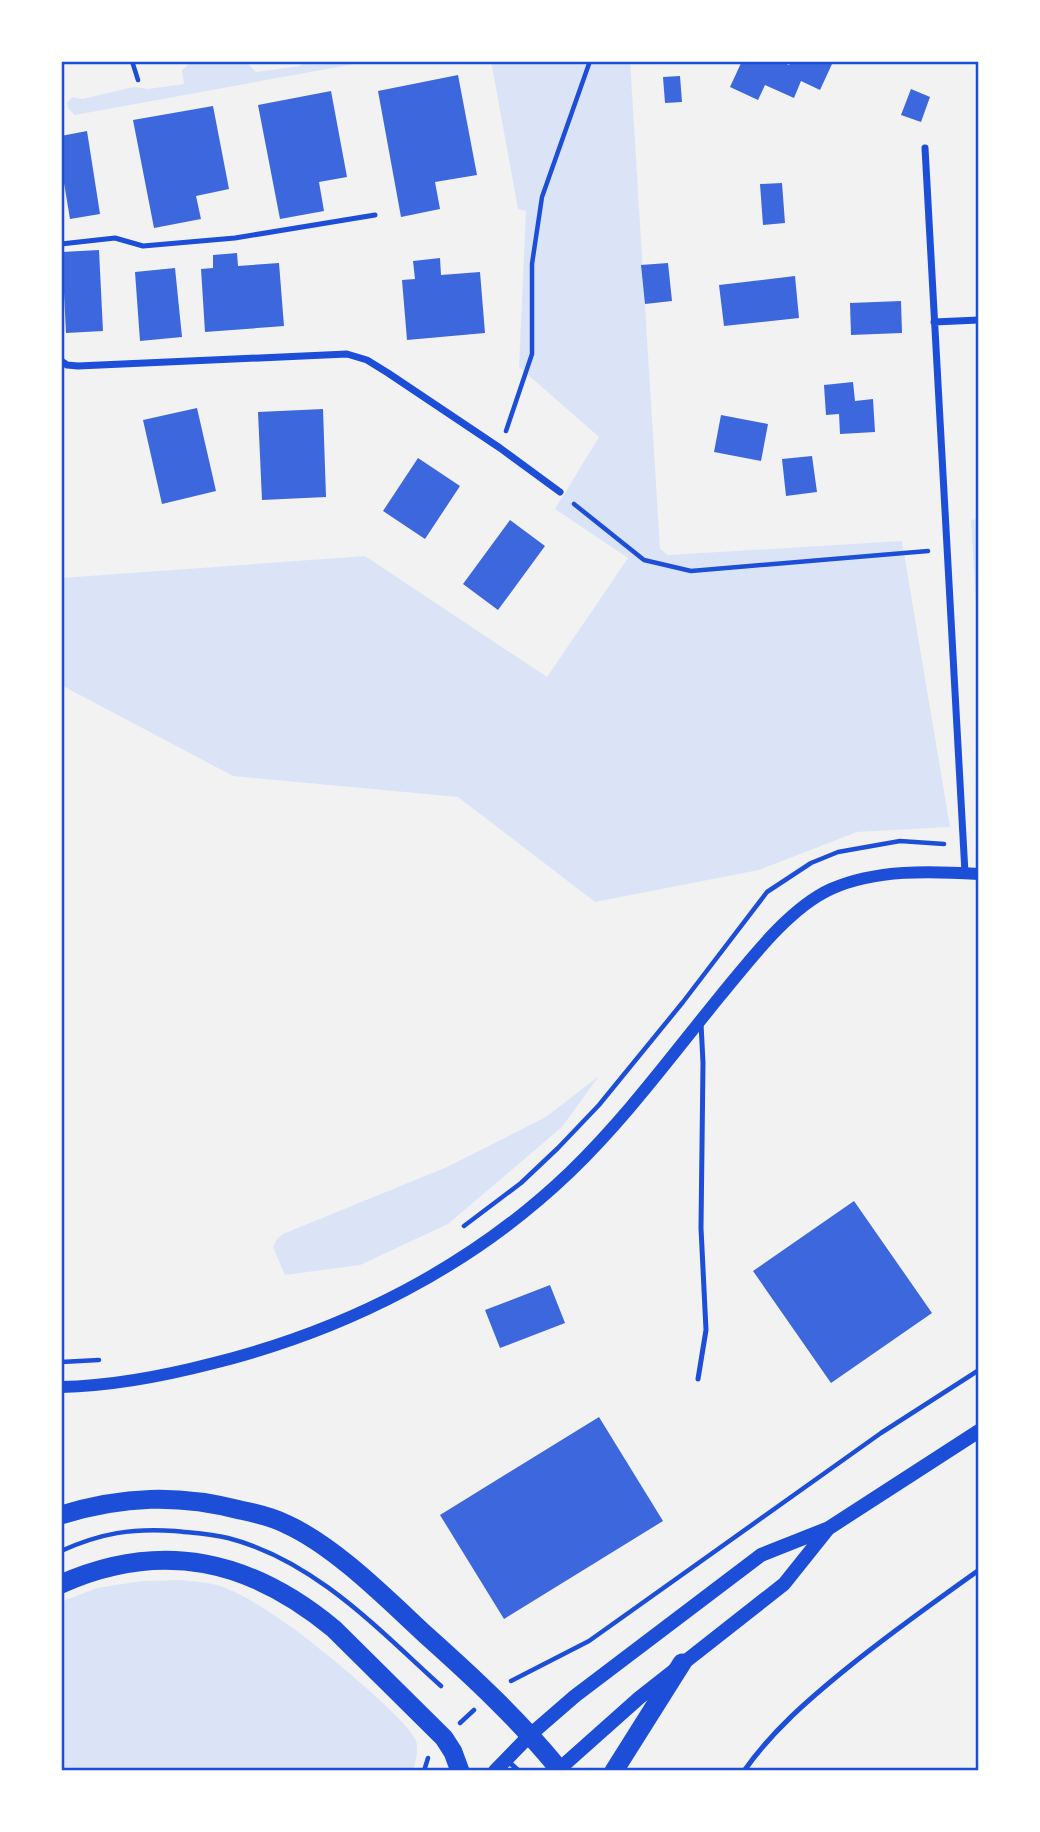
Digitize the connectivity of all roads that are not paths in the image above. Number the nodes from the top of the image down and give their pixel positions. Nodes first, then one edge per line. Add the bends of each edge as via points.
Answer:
1 (925, 148) dead end
2 (374, 215) dead end
3 (61, 244) edge
4 (979, 320) edge
5 (934, 321) junction
6 (61, 361) edge
7 (560, 492) road end
8 (965, 873) junction
9 (979, 874) edge
10 (701, 1019) junction
11 (698, 1379) dead end
12 (61, 1387) edge
13 (979, 1431) edge
14 (61, 1515) edge
15 (828, 1528) junction
16 (979, 1570) edge
17 (61, 1584) edge
18 (682, 1663) junction
19 (530, 1735) junction
20 (506, 1759) junction
21 (558, 1770) edge
22 (460, 1771) edge
23 (495, 1771) edge
24 (519, 1771) edge
25 (614, 1771) edge
26 (744, 1771) edge

1 - 5 street
2 - 3 lane via 235,238 144,246 115,238
4 - 5 street
5 - 8 street
6 - 7 street via 78,366 347,354 378,366
8 - 9 street
8 - 10 street via 883,876 831,889 780,927
10 - 11 lane via 706,1329
10 - 12 street via 570,1171 486,1240 397,1296 253,1353 163,1376
13 - 15 main road
14 - 19 highway via 121,1502 182,1499 286,1524 337,1556 388,1600
15 - 18 main road via 784,1584
15 - 19 main road via 761,1555 616,1663
16 - 26 lane via 816,1693 778,1729
17 - 22 highway via 102,1570 162,1560 237,1571 317,1614 444,1738
18 - 21 main road
18 - 25 highway
19 - 20 main road
19 - 21 highway
20 - 23 main road
20 - 24 lane

